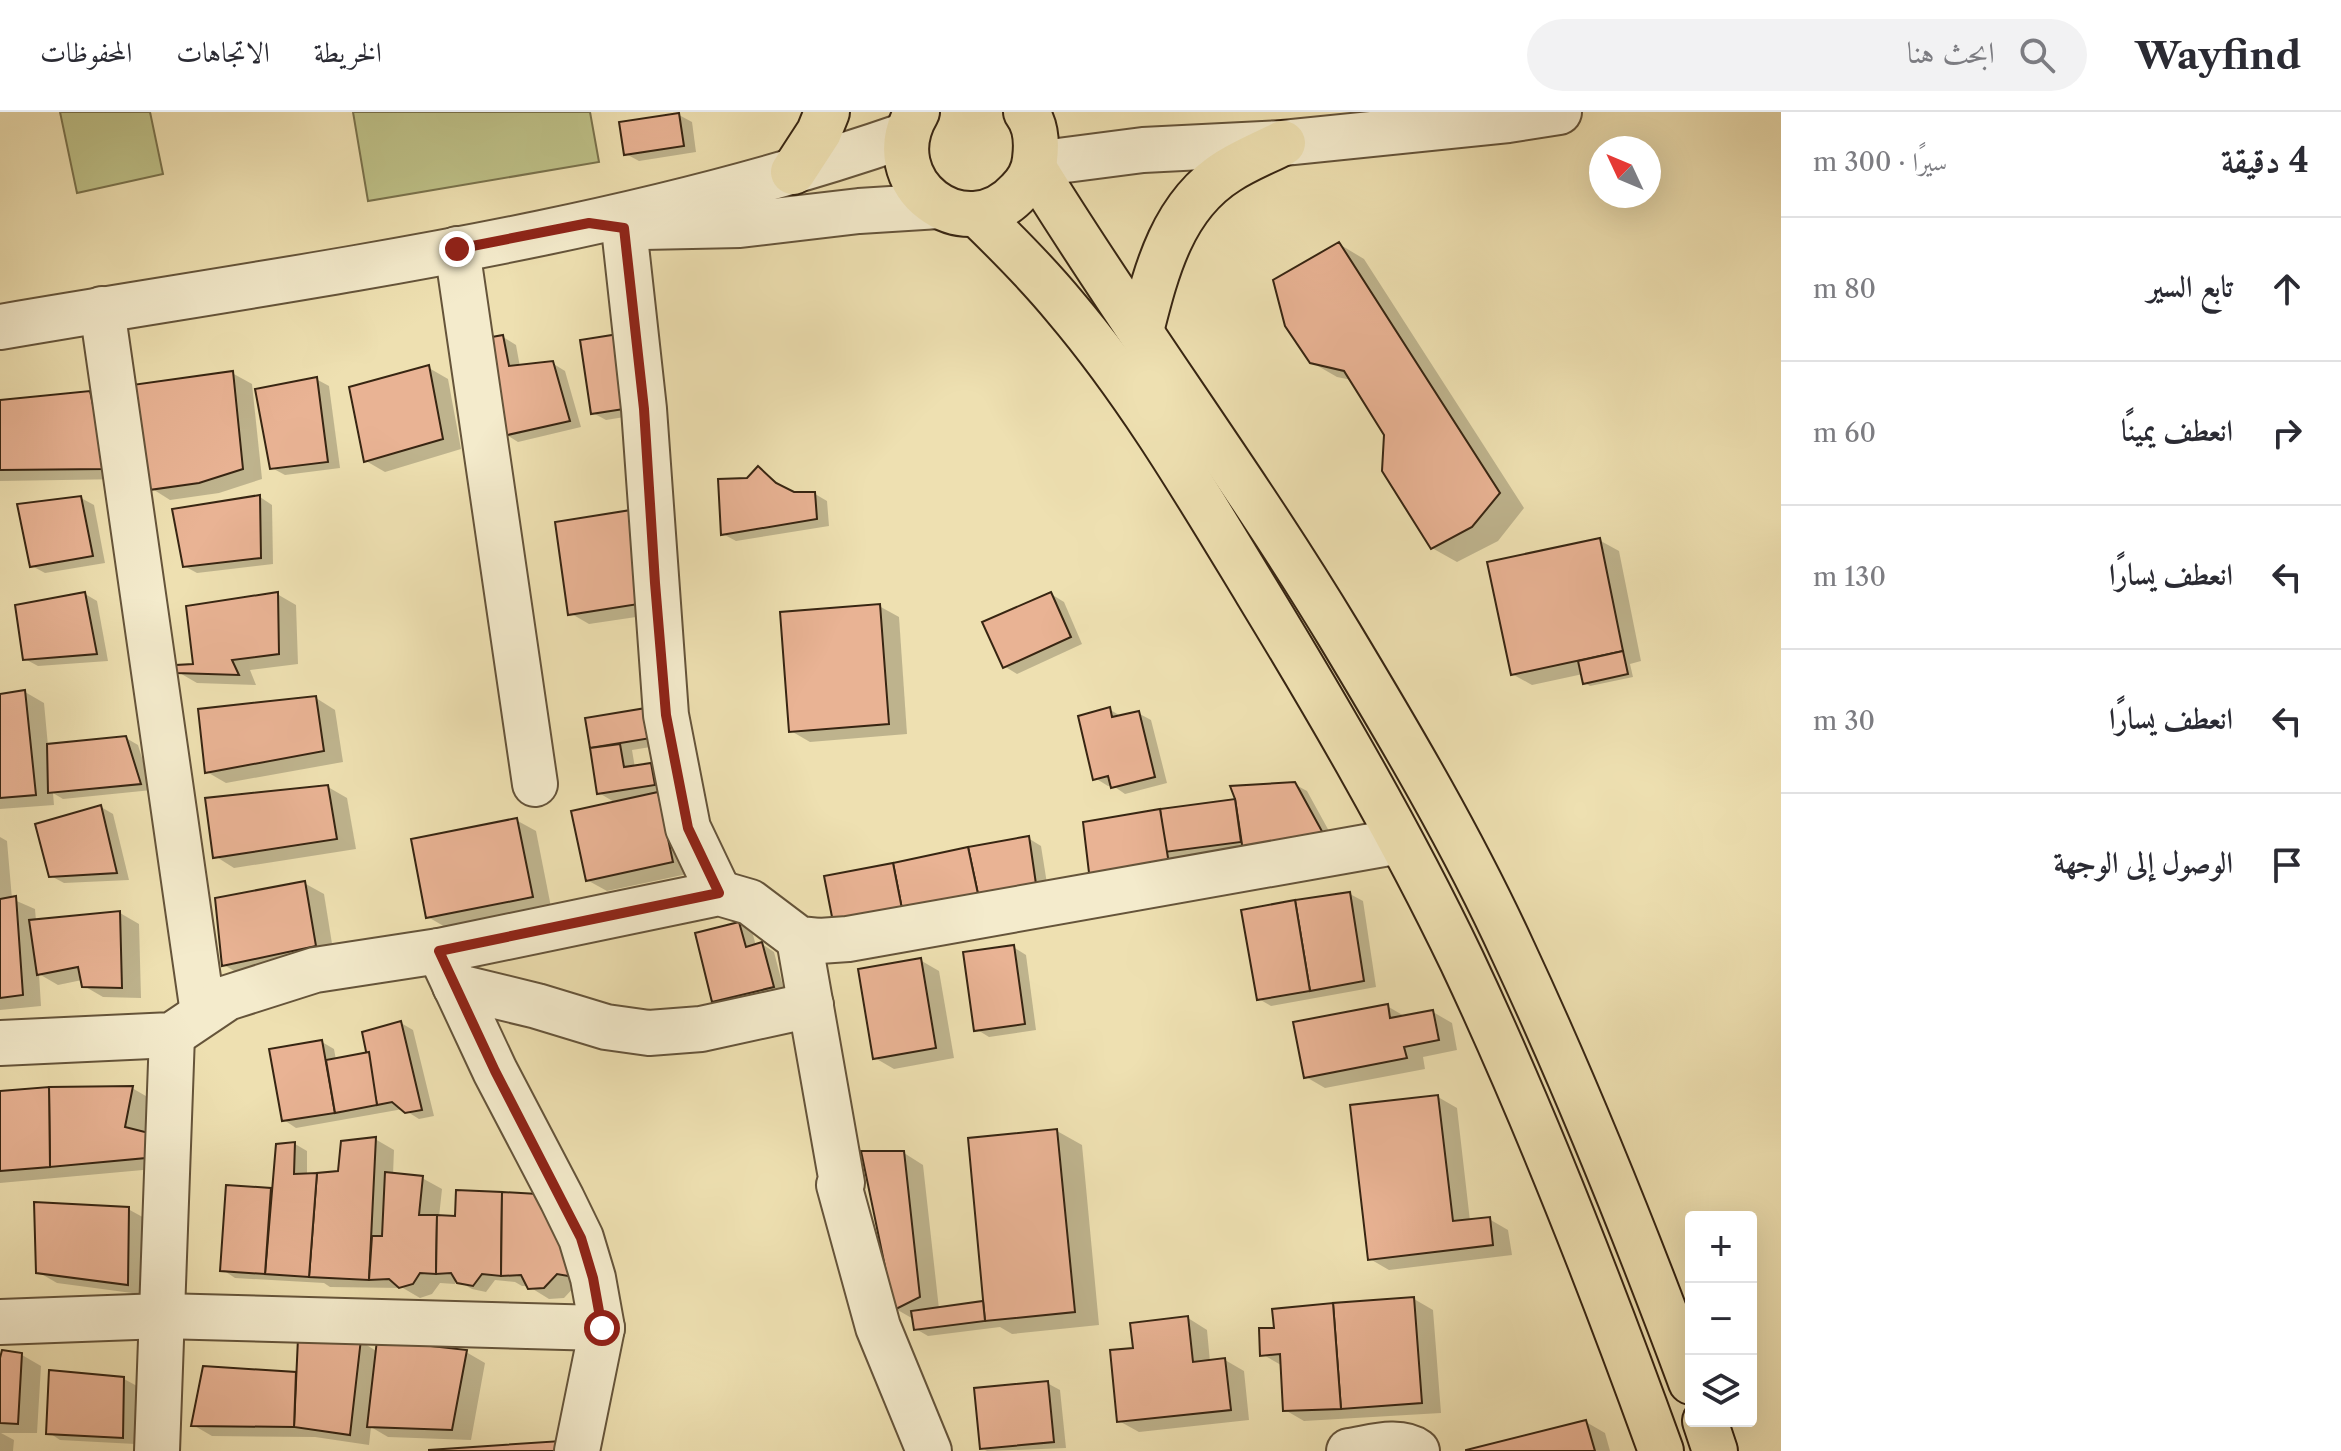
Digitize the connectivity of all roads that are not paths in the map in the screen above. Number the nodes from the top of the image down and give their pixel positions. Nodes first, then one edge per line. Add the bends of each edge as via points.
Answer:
1 (827, 112) edge
2 (1026, 112) edge
3 (1559, 112) edge
4 (907, 121) edge
5 (1283, 143) junction
6 (1034, 166) junction
7 (793, 172) junction
8 (958, 210) junction
9 (606, 225) junction
10 (457, 249) junction
11 (102, 309) junction
12 (0, 327) edge
13 (1141, 331) junction
14 (535, 784) dead end
15 (1400, 841) junction
16 (719, 893) junction
17 (799, 939) junction
18 (447, 969) junction
19 (811, 1005) junction
20 (187, 1024) junction
21 (0, 1043) edge
22 (162, 1316) junction
23 (0, 1322) edge
24 (602, 1328) junction
25 (1685, 1366) edge
26 (1707, 1427) edge
27 (157, 1451) edge
28 (577, 1451) edge
29 (929, 1451) edge
30 (1349, 1451) edge
31 (1417, 1451) edge
32 (1661, 1451) edge
33 (1715, 1451) edge

1 - 7 highway
2 - 6 highway via 1037,140
3 - 5 street
4 - 7 street
4 - 8 highway via 905,156 911,176 923,194
5 - 6 street via 1143,150
5 - 13 highway via 1225,172 1193,202 1168,241
6 - 8 highway via 1025,185 996,209
6 - 13 highway
7 - 9 street
8 - 9 street via 859,211 740,225
8 - 15 highway via 1023,259 1106,359 1289,644
9 - 10 street
9 - 16 street via 644,409 666,715 688,828
10 - 11 street
10 - 14 street
11 - 12 street
11 - 20 street
13 - 25 highway via 1338,633 1457,842 1512,948 1580,1101
15 - 17 street via 848,939
15 - 32 highway via 1519,1087
16 - 17 street via 750,902
16 - 18 street
17 - 19 street
18 - 19 street via 537,1006 606,1027 649,1033 701,1029
18 - 20 street via 315,970 227,998
18 - 24 street via 581,1238
19 - 29 street via 839,1185 878,1327
20 - 21 street
20 - 22 street
22 - 23 street
22 - 24 street
22 - 27 street
24 - 28 street
26 - 33 highway
30 - 31 street via 1400,1444

